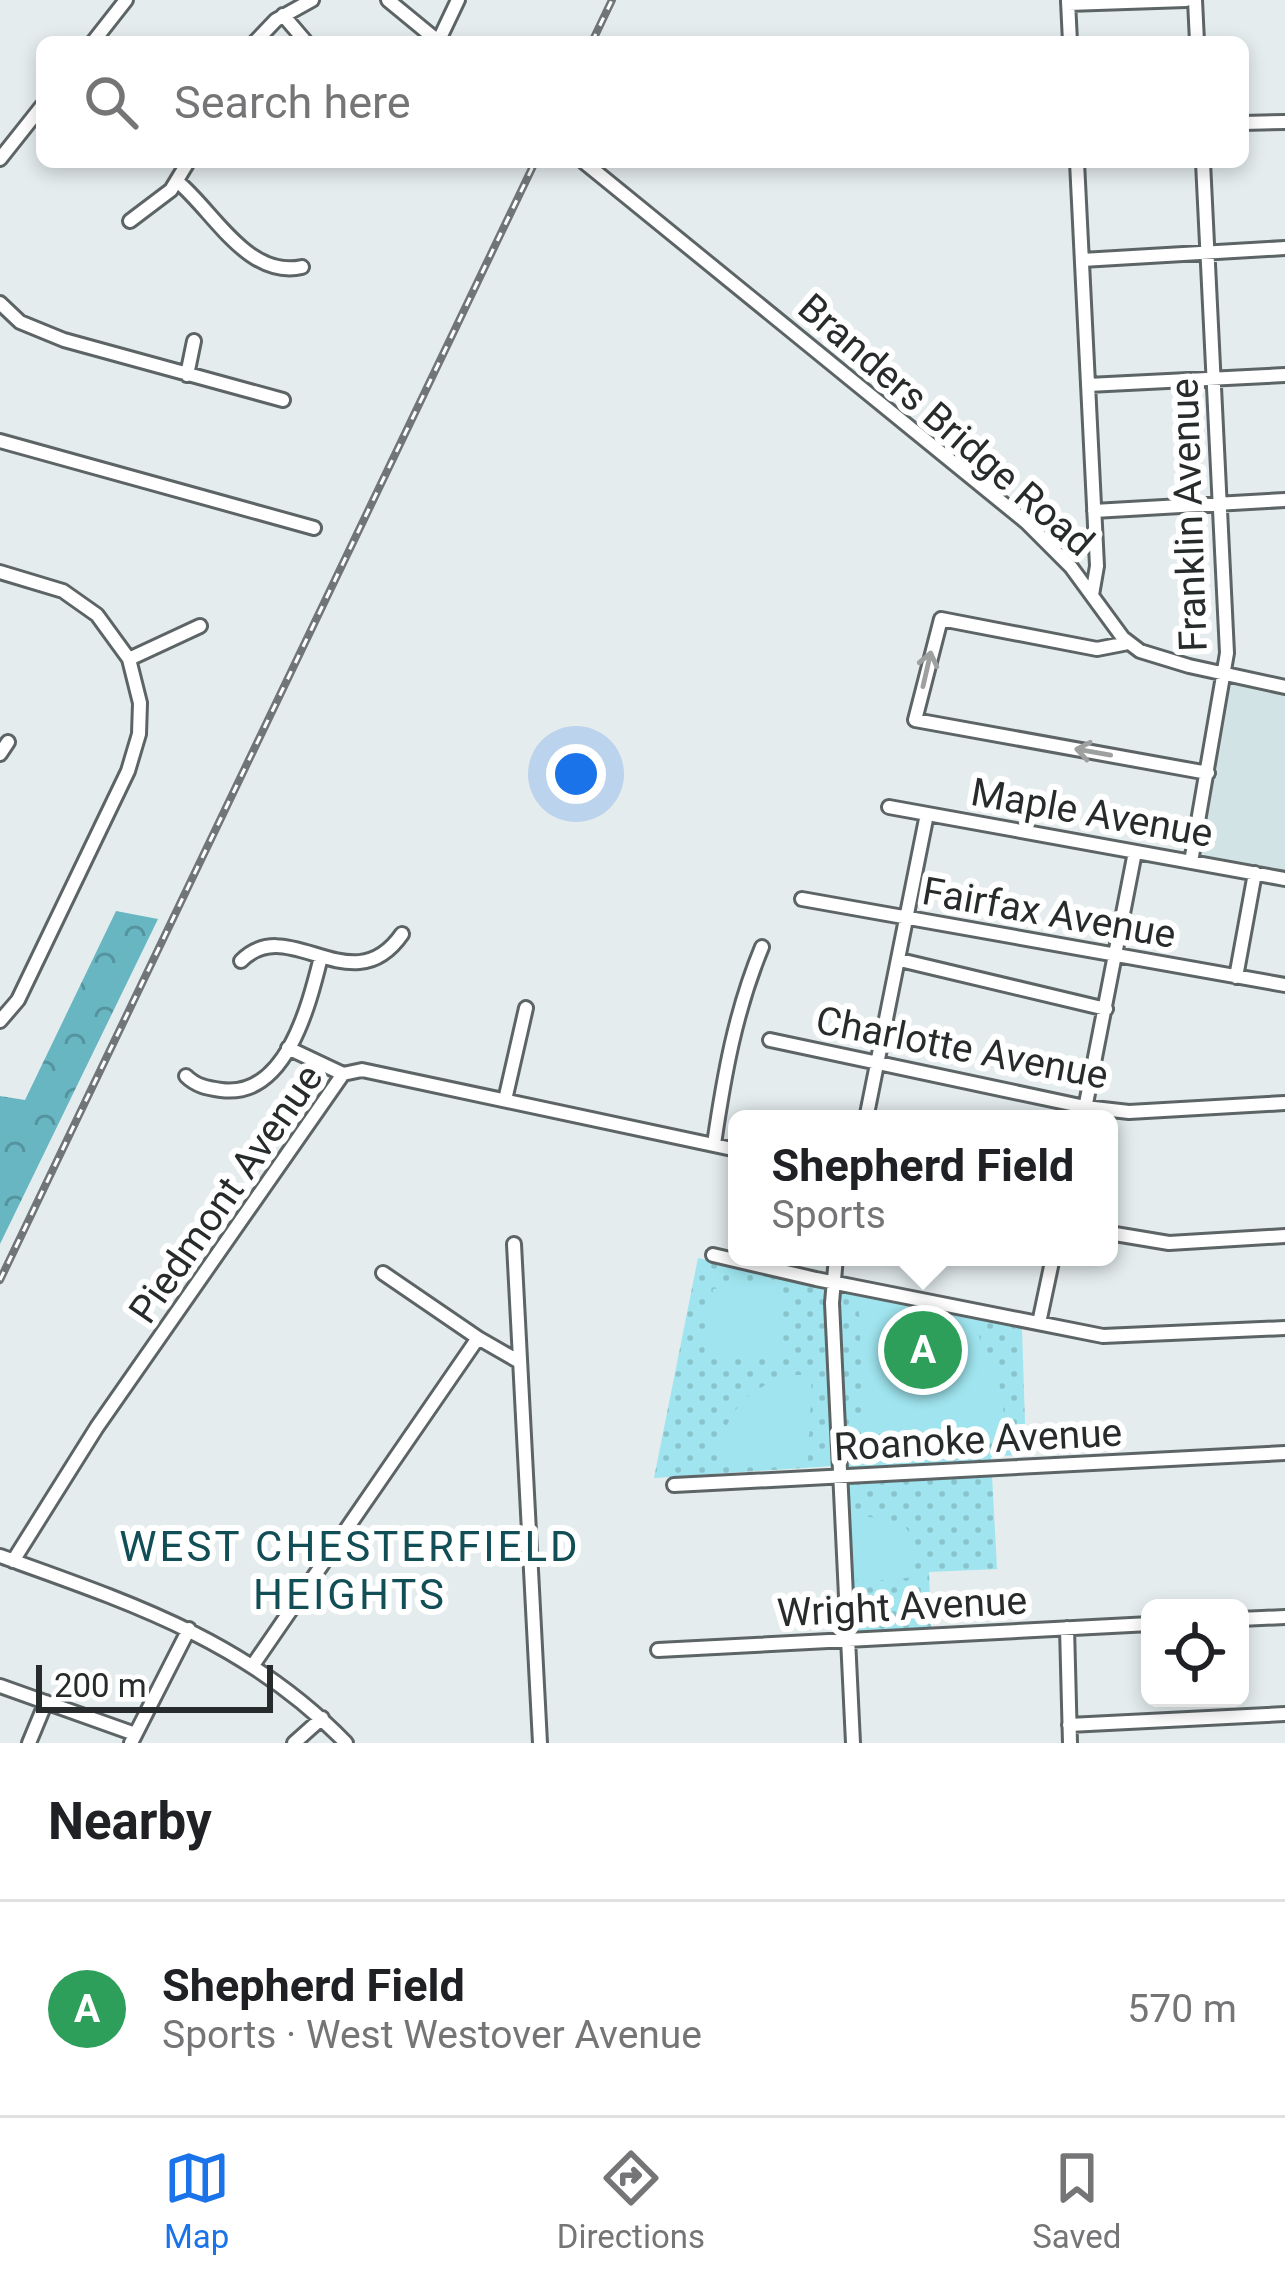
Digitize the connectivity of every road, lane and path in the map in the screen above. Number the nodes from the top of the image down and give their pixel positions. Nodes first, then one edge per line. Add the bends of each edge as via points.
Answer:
1 (126, 0) edge
2 (312, 0) edge
3 (388, 0) edge
4 (458, 0) edge
5 (1190, 0) edge
6 (1068, 2) edge
7 (283, 15) junction
8 (98, 36) edge
9 (261, 36) edge
10 (301, 36) edge
11 (432, 36) edge
12 (442, 36) edge
13 (1070, 36) edge
14 (1196, 36) edge
15 (36, 114) edge
16 (1285, 122) edge
17 (1249, 124) edge
18 (0, 159) edge
19 (185, 168) edge
20 (591, 168) edge
21 (1077, 168) edge
22 (1203, 168) edge
23 (178, 182) junction
24 (130, 220) dead end
25 (1285, 248) edge
26 (1207, 252) junction
27 (1082, 260) junction
28 (302, 267) dead end
29 (0, 303) edge
30 (194, 341) dead end
31 (187, 374) junction
32 (1285, 375) edge
33 (1214, 379) junction
34 (1088, 385) junction
35 (283, 400) dead end
36 (0, 440) edge
37 (1285, 500) edge
38 (1220, 505) junction
39 (1094, 511) junction
40 (314, 528) dead end
41 (0, 572) edge
42 (1092, 595) junction
43 (200, 626) dead end
44 (1128, 643) junction
45 (129, 659) junction
46 (1225, 674) junction
47 (1285, 687) edge
48 (1208, 772) junction
49 (889, 807) dead end
50 (927, 814) junction
51 (1135, 852) junction
52 (1191, 862) junction
53 (1255, 873) junction
54 (1285, 878) edge
55 (802, 899) dead end
56 (907, 918) junction
57 (402, 934) dead end
58 (762, 947) dead end
59 (1115, 955) junction
60 (321, 957) junction
61 (900, 960) junction
62 (241, 962) dead end
63 (1237, 976) junction
64 (1285, 985) edge
65 (526, 1008) dead end
66 (1106, 1009) junction
67 (0, 1021) edge
68 (770, 1040) dead end
69 (288, 1048) junction
70 (878, 1063) junction
71 (343, 1074) junction
72 (186, 1076) dead end
73 (505, 1100) junction
74 (1285, 1103) edge
75 (868, 1110) edge
76 (1072, 1110) edge
77 (1085, 1110) edge
78 (1118, 1112) edge
79 (714, 1144) junction
80 (728, 1148) edge
81 (1118, 1234) edge
82 (1285, 1236) edge
83 (514, 1244) dead end
84 (713, 1255) dead end
85 (728, 1258) edge
86 (761, 1266) edge
87 (835, 1266) edge
88 (1052, 1266) edge
89 (383, 1273) dead end
90 (832, 1282) junction
91 (1040, 1324) junction
92 (1285, 1328) edge
93 (478, 1338) junction
94 (518, 1361) junction
95 (1285, 1454) edge
96 (839, 1477) junction
97 (674, 1485) dead end
98 (6, 1558) edge
99 (1285, 1617) edge
100 (1249, 1619) edge
101 (1141, 1624) edge
102 (1067, 1628) junction
103 (188, 1629) junction
104 (848, 1640) junction
105 (658, 1649) dead end
106 (253, 1665) junction
107 (0, 1686) edge
108 (46, 1702) junction
109 (1285, 1714) edge
110 (322, 1718) junction
111 (1069, 1725) junction
112 (133, 1738) edge
113 (28, 1743) edge
114 (294, 1743) edge
115 (346, 1743) edge
116 (540, 1743) edge
117 (853, 1743) edge
118 (1070, 1743) edge

1 - 8 street
2 - 7 street
3 - 11 street
4 - 12 street
5 - 6 street
5 - 14 street
6 - 13 street
7 - 9 street
7 - 10 street
15 - 18 street
16 - 17 street
19 - 23 street
20 - 42 street, Branders Bridge Road via 1046,541
21 - 27 street
22 - 26 street, Franklin Avenue
23 - 24 street
23 - 28 street via 265,265
25 - 26 street
26 - 27 street
26 - 33 street, Franklin Avenue
27 - 34 street
29 - 31 street via 37,331
30 - 31 street
31 - 35 street
32 - 33 street
33 - 34 street
33 - 38 street, Franklin Avenue
34 - 39 street
36 - 40 street
37 - 38 street
38 - 39 street
38 - 46 street, Franklin Avenue
39 - 42 street
41 - 45 street via 81,602
42 - 44 street, Branders Bridge Road
43 - 45 street
44 - 46 street
48 -> 44 street via 915,720 940,619 1097,649
45 - 67 street via 140,703 134,754 34,969
46 - 47 street
46 - 48 street, Franklin Avenue
48 - 52 street, Franklin Avenue
49 - 50 street, Maple Avenue
50 - 51 street, Maple Avenue
50 - 56 street
51 - 52 street, Maple Avenue
51 - 59 street
52 - 53 street, Maple Avenue
53 - 54 street, Maple Avenue
53 - 63 street
55 - 56 street, Fairfax Avenue
56 - 59 street, Fairfax Avenue
56 - 61 street
57 - 60 street via 370,961
58 - 79 street via 727,1055
59 - 63 street, Fairfax Avenue
59 - 66 street
60 - 62 street via 272,944
60 - 69 street via 306,1016
61 - 66 street
61 - 70 street
63 - 64 street, Fairfax Avenue
65 - 73 street
66 - 77 street
68 - 70 street, Charlotte Avenue
69 - 71 street
69 - 72 street via 246,1090 200,1086
70 - 75 street
70 - 76 street, Charlotte Avenue
71 - 73 street, Piedmont Avenue via 362,1070
71 - 98 street, Piedmont Avenue
73 - 79 street, Piedmont Avenue
74 - 78 street, Charlotte Avenue
79 - 80 street, Piedmont Avenue
81 - 82 street via 1169,1243
83 - 94 street
84 - 85 street
86 - 90 street
87 - 90 street
88 - 91 street
89 - 93 street
90 - 91 street
90 - 96 street
91 - 92 street via 1114,1336
93 - 94 street
93 - 106 street
94 - 116 street
95 - 96 street, Roanoke Avenue
96 - 97 street, Roanoke Avenue
96 - 104 street
98 - 103 street
99 - 100 street
101 - 102 street, Wright Avenue
102 - 104 street, Wright Avenue
102 - 111 street
103 - 106 street
103 - 112 street
104 - 105 street, Wright Avenue
104 - 117 street
106 - 110 street
107 - 108 street
108 - 112 street
108 - 113 street
109 - 111 street
110 - 114 street
110 - 115 street
111 - 118 street

